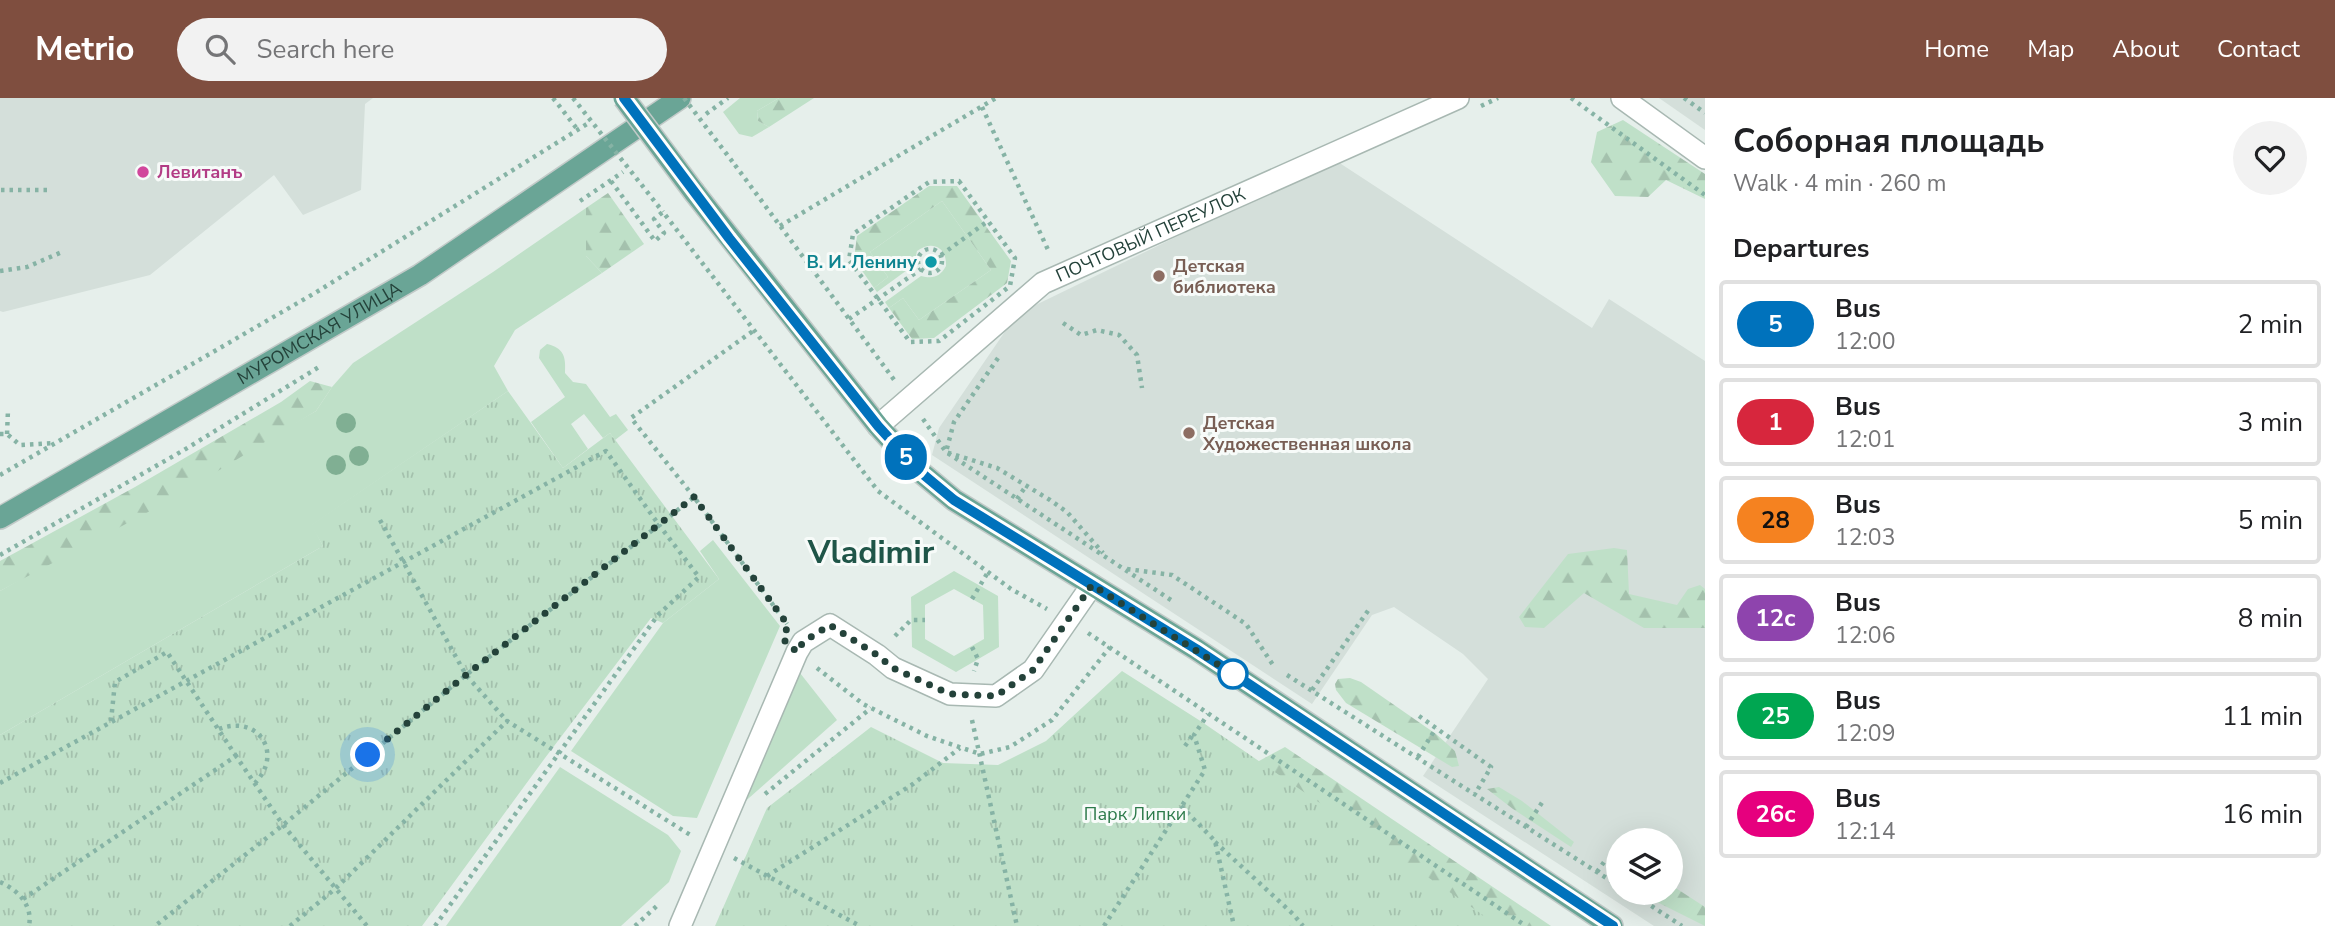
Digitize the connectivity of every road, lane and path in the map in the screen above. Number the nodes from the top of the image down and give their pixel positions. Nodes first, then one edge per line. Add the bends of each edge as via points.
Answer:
1 (553, 98) edge
2 (573, 98) edge
3 (624, 98) edge
4 (682, 98) edge
5 (728, 98) edge
6 (996, 98) edge
7 (1458, 98) edge
8 (1571, 98) edge
9 (1622, 98) edge
10 (1684, 98) edge
11 (982, 107) junction
12 (1705, 113) edge
13 (706, 114) dead end
14 (587, 124) dead end
15 (578, 130) junction
16 (1705, 158) edge
17 (611, 181) dead end
18 (1, 190) edge
19 (48, 190) dead end
20 (1705, 195) edge
21 (663, 212) junction
22 (988, 222) junction
23 (780, 226) junction
24 (62, 252) dead end
25 (941, 255) junction
26 (1055, 264) dead end
27 (921, 269) junction
28 (0, 271) edge
29 (878, 299) junction
30 (849, 319) junction
31 (1063, 323) dead end
32 (1001, 354) dead end
33 (1142, 388) dead end
34 (909, 400) junction
35 (8, 410) dead end
36 (878, 426) junction
37 (0, 434) edge
38 (7, 434) junction
39 (56, 443) junction
40 (946, 452) junction
41 (0, 475) edge
42 (1025, 483) junction
43 (694, 497) junction
44 (1017, 499) junction
45 (0, 518) edge
46 (380, 520) dead end
47 (659, 525) junction
48 (1108, 559) junction
49 (403, 562) junction
50 (1123, 568) junction
51 (988, 572) dead end
52 (1092, 585) junction
53 (972, 599) dead end
54 (1183, 608) dead end
55 (1370, 608) dead end
56 (911, 620) dead end
57 (925, 620) dead end
58 (1094, 636) dead end
59 (972, 646) dead end
60 (797, 652) junction
61 (978, 659) dead end
62 (1263, 660) dead end
63 (1275, 668) junction
64 (466, 675) junction
65 (187, 680) junction
66 (1312, 690) junction
67 (967, 694) junction
68 (871, 708) dead end
69 (1208, 714) junction
70 (1419, 716) dead end
71 (507, 721) junction
72 (111, 722) junction
73 (219, 729) junction
74 (1436, 729) junction
75 (1194, 734) junction
76 (1185, 746) dead end
77 (960, 747) dead end
78 (557, 754) junction
79 (236, 755) junction
80 (1418, 758) junction
81 (0, 783) edge
82 (255, 783) junction
83 (1475, 794) junction
84 (757, 800) dead end
85 (1543, 801) dead end
86 (1181, 806) junction
87 (284, 825) junction
88 (1526, 827) junction
89 (1215, 841) junction
90 (713, 848) junction
91 (738, 860) dead end
92 (1604, 862) dead end
93 (1597, 872) junction
94 (767, 876) junction
95 (1606, 878) edge
96 (0, 882) edge
97 (335, 889) junction
98 (23, 899) junction
99 (1650, 905) edge
100 (29, 926) edge
101 (155, 926) edge
102 (289, 926) edge
103 (367, 926) edge
104 (435, 926) edge
105 (680, 926) edge
106 (860, 926) edge
107 (1017, 926) edge
108 (1104, 926) edge
109 (1234, 926) edge
110 (1303, 926) edge
111 (1526, 926) edge
112 (1612, 926) edge
113 (1682, 926) edge

1 - 15 path
2 - 21 path, bridge
3 - 36 main road, bridge
4 - 23 path, bridge
4 - 45 main road, МУРОМСКАЯ УЛИЦА via 420,275
5 - 13 path
6 - 11 path
7 - 34 street, ПОЧТОВЫЙ ПЕРЕУЛОК via 1042,283
8 - 20 path
9 - 16 street
10 - 12 path
11 - 23 path
11 - 26 path
14 - 15 path
15 - 39 path via 315,293
17 - 21 path via 655,241 664,233 654,219
18 - 19 path
21 - 43 path via 753,331 631,418
22 - 25 path
22 - 29 path via 1015,258 1010,286 939,341 910,342
22 - 29 path via 960,181 929,182 853,234 849,260
23 - 30 path
24 - 28 path via 27,267
25 - 27 path via 941,267 935,272
25 - 27 path via 933,250 923,252 918,260
27 - 29 path
29 - 30 path
30 - 34 path
31 - 33 path via 1080,335 1097,330 1119,335 1137,355
32 - 40 path via 954,422
34 - 36 street, ПОЧТОВЫЙ ПЕРЕУЛОК
34 - 40 path
35 - 38 path
36 - 52 main road via 918,470 954,500
37 - 38 path
38 - 39 path via 20,445
39 - 41 path
40 - 42 path via 997,468
40 - 44 path
42 - 44 path
42 - 48 path via 1067,512
43 - 47 path
43 - 60 path via 788,625 783,639
44 - 48 path
46 - 49 path
47 - 49 path via 606,451
47 - 64 path
47 - 78 path via 699,577 658,615
48 - 50 path
49 - 64 path
49 - 65 path
50 - 54 path
50 - 63 path via 1172,575 1206,595 1246,624
51 - 53 path
52 - 67 street via 1033,670 996,696
52 - 112 main road via 1196,649
55 - 66 path
56 - 57 path
58 - 69 path
59 - 61 path
60 - 67 street via 803,642 830,625 893,668 950,694
60 - 90 street
62 - 63 path
63 - 66 path
64 - 71 path
64 - 87 path
65 - 72 path
65 - 72 path via 167,652 115,682
65 - 73 path
66 - 80 path
67 - 107 path
68 - 84 path
69 - 75 path
69 - 111 path
70 - 74 path
71 - 78 path
71 - 97 path
72 - 81 path
73 - 79 path
73 - 82 path via 240,725 259,735 268,754 267,765
74 - 80 path
74 - 83 path via 1491,767
75 - 76 path
75 - 86 path via 1205,770
77 - 94 path via 912,784
78 - 90 path
78 - 104 path
79 - 82 path
79 - 98 path
80 - 83 path
82 - 87 path
83 - 88 path
85 - 88 path
86 - 89 path
86 - 108 path
87 - 97 path
87 - 101 path
88 - 93 path
89 - 109 path
89 - 110 path
90 - 105 street
91 - 94 path
92 - 93 path
93 - 95 path
94 - 106 path
96 - 98 path
97 - 102 path
97 - 103 path
98 - 100 path
99 - 113 path

